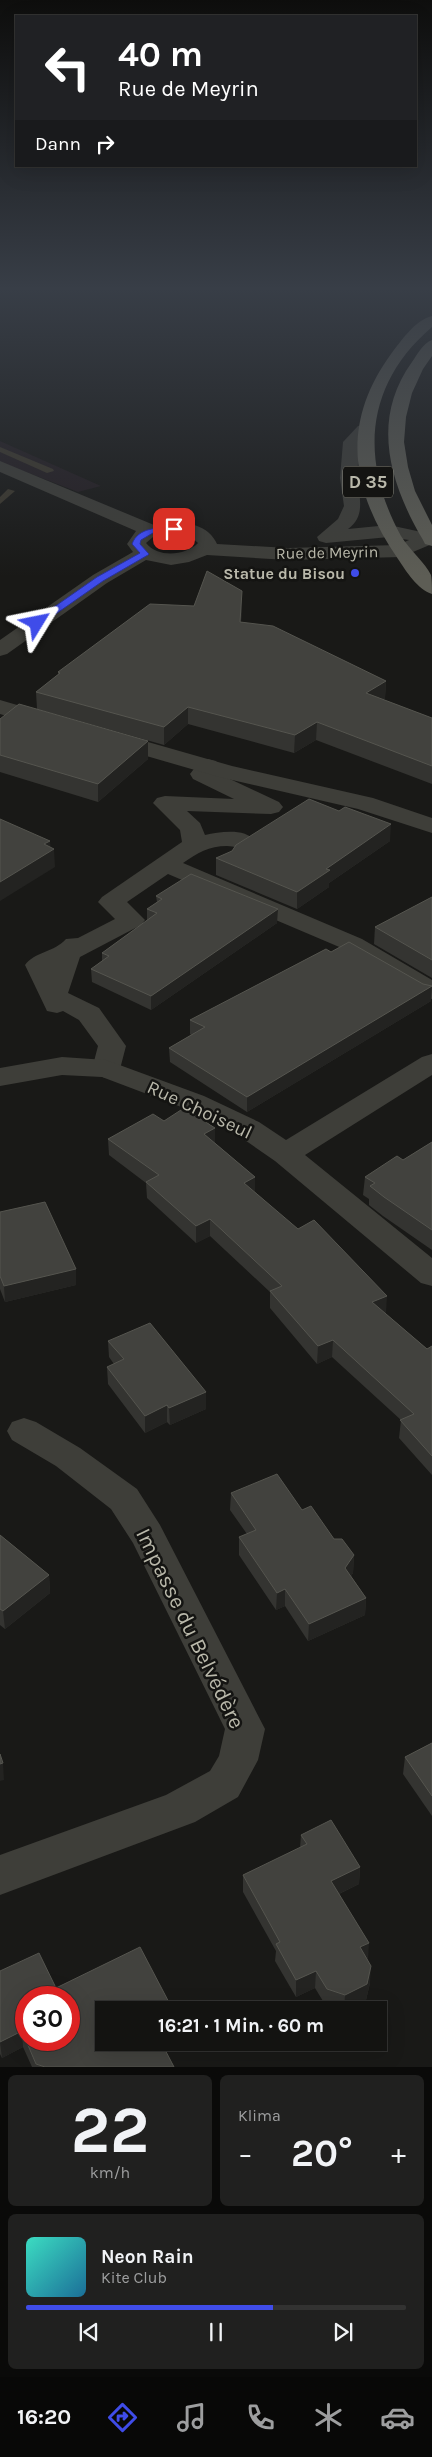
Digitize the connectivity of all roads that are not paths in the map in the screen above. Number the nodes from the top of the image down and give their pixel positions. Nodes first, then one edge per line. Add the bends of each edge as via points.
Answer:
1 (380, 383) edge
2 (407, 383) edge
3 (364, 430) junction
4 (0, 466) edge
5 (152, 531) junction
6 (389, 531) junction
7 (326, 537) junction
8 (431, 538) edge
9 (206, 544) junction
10 (401, 551) junction
11 (145, 554) junction
12 (432, 588) edge
13 (0, 650) edge
14 (0, 708) edge
15 (67, 726) edge
16 (95, 734) edge
17 (208, 766) junction
18 (432, 826) edge
19 (192, 840) junction
20 (237, 840) dead end
21 (222, 861) edge
22 (166, 864) junction
23 (432, 991) edge
24 (109, 1058) junction
25 (432, 1063) edge
26 (0, 1077) edge
27 (285, 1154) junction
28 (432, 1276) edge
29 (24, 1432) dead end
30 (0, 1875) edge

1 - 3 main road, D 35
2 - 8 main road, D 35 via 400,401 395,440 402,482 412,507
3 - 6 main road, D 35 via 364,470 374,501
3 - 7 street, Rue de Meyrin via 351,442 349,478 353,506 346,522
4 - 5 street, Rue de Meyrin
5 - 9 street, Rue de Meyrin via 185,530 202,535
5 - 11 street via 138,539 136,544
6 - 7 street, Rue de Meyrin
6 - 8 street, Rue de Meyrin
6 - 10 main road, D 35
7 - 9 street, Rue de Meyrin via 286,542
8 - 10 street, Rue de Meyrin
9 - 10 street, Rue de Meyrin via 288,554
9 - 11 street, Rue de Meyrin via 190,556 179,558
10 - 12 main road, D 35
11 - 13 street via 100,579
14 - 15 street
16 - 17 street
17 - 18 street via 364,803
17 - 19 street via 201,774 271,807 165,803
19 - 20 street
19 - 21 street
19 - 22 street
22 - 23 street via 353,944
22 - 24 street via 111,902 75,961 38,966 54,996 59,1015
24 - 26 street, Rue Choiseul
24 - 27 street, Rue Choiseul via 249,1128
25 - 27 street
27 - 28 street, Rue Choiseul
29 - 30 street, Impasse du Belvédère via 68,1457 124,1499 147,1535 245,1728 238,1760 224,1784 180,1809

